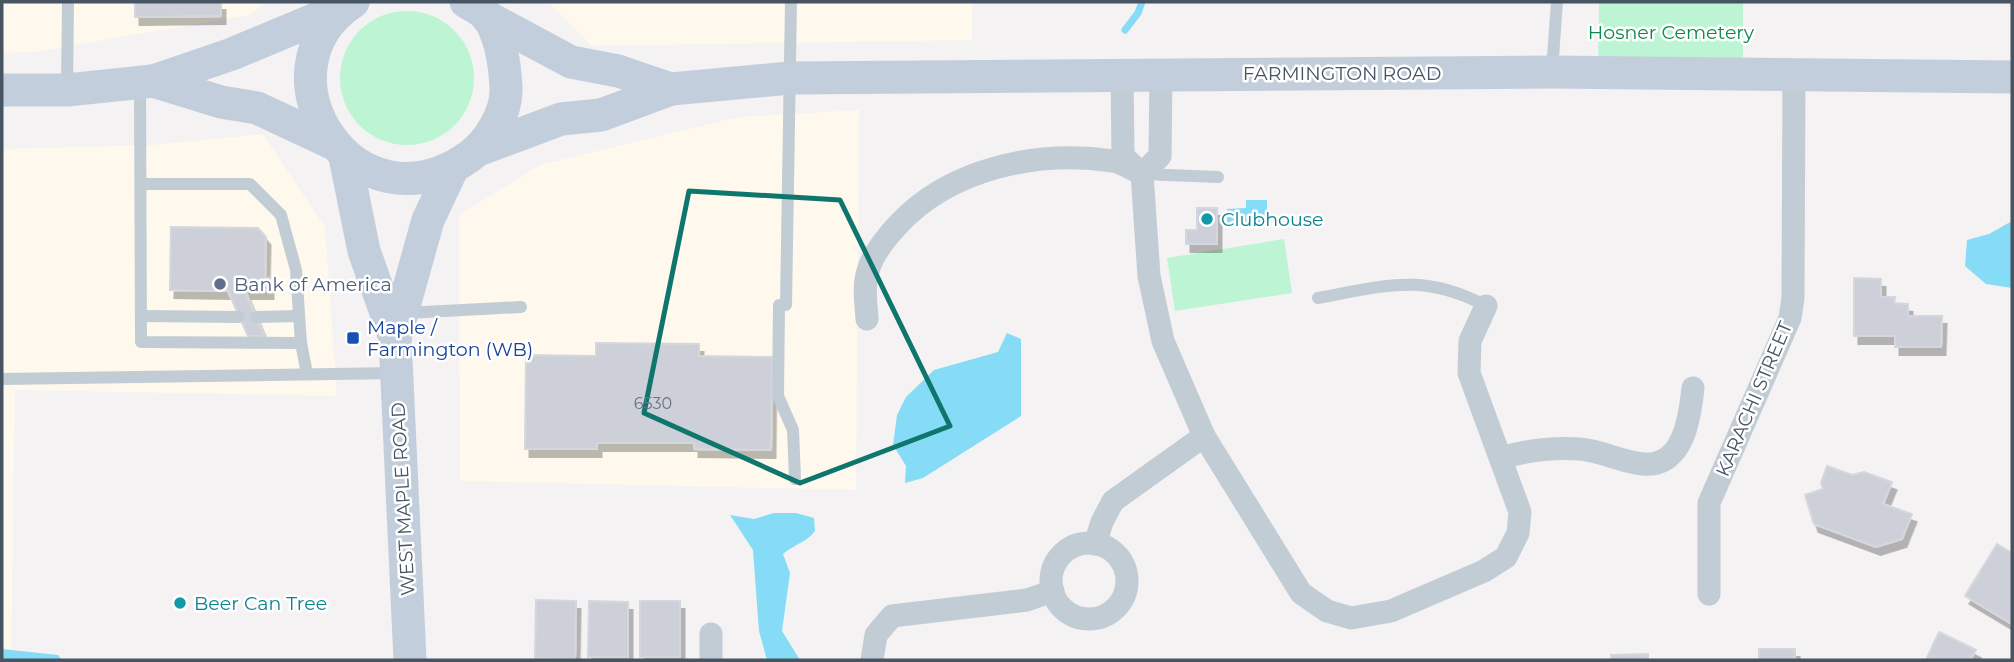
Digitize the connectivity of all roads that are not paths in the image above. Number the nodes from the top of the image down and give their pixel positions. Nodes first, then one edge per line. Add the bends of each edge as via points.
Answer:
1 (68, 2) edge
2 (791, 2) edge
3 (1557, 2) edge
4 (348, 5) edge
5 (479, 8) edge
6 (1552, 72) junction
7 (1161, 73) junction
8 (1122, 74) junction
9 (1794, 77) junction
10 (2012, 77) edge
11 (790, 78) junction
12 (146, 82) junction
13 (671, 89) junction
14 (2, 90) edge
15 (67, 90) junction
16 (478, 150) junction
17 (340, 151) junction
18 (452, 169) junction
19 (1142, 174) junction
20 (1218, 177) dead end
21 (141, 184) junction
22 (1318, 298) dead end
23 (1486, 306) joint
24 (520, 307) dead end
25 (141, 316) junction
26 (299, 316) junction
27 (239, 317) dead end
28 (256, 317) dead end
29 (867, 319) dead end
30 (399, 325) junction
31 (301, 343) junction
32 (397, 373) junction
33 (307, 374) junction
34 (2, 379) edge
35 (1693, 388) dead end
36 (1204, 436) junction
37 (1501, 458) junction
38 (795, 478) dead end
39 (1095, 544) junction
40 (1053, 591) junction
41 (1709, 594) dead end
42 (711, 634) dead end
43 (410, 660) edge
44 (711, 660) edge
45 (872, 660) edge

1 - 15 lane
2 - 11 lane
3 - 6 lane
4 - 12 street via 232,54
4 - 17 street, WEST MAPLE ROAD via 324,31 313,59 311,89 318,118
5 - 13 street, FARMINGTON ROAD via 571,62 618,71
5 - 16 street via 505,61 506,93 497,124
6 - 7 street, FARMINGTON ROAD
6 - 9 street, FARMINGTON ROAD
7 - 8 street, FARMINGTON ROAD
7 - 19 street via 1160,156
8 - 11 street, FARMINGTON ROAD
8 - 19 street via 1123,156
9 - 10 street, FARMINGTON ROAD
9 - 41 street, KARACHI STREET via 1790,318 1709,503
11 - 13 street, FARMINGTON ROAD
11 - 38 lane via 778,396 793,430
12 - 15 street
12 - 17 street via 257,108
12 - 21 lane
13 - 16 street, FARMINGTON ROAD via 601,115 561,119
14 - 15 street
16 - 18 street
17 - 18 street via 388,177 420,178
17 - 30 street, WEST MAPLE ROAD via 364,251
18 - 30 street, WEST MAPLE ROAD via 428,220
19 - 20 lane
19 - 29 street via 1115,161 1028,161 964,179 933,195 911,210 875,255 868,271
19 - 36 street via 1149,276 1163,341
21 - 25 lane
21 - 26 lane via 250,184 281,215 296,270
22 - 23 lane via 1428,283
23 - 37 street via 1470,341 1469,373
24 - 30 lane
25 - 27 lane
25 - 31 lane via 141,342
26 - 28 lane
26 - 31 lane
30 - 32 street, WEST MAPLE ROAD
31 - 33 lane
32 - 33 lane
32 - 43 street, WEST MAPLE ROAD
33 - 34 lane
35 - 37 street via 1686,435 1662,460 1645,465 1555,448
36 - 37 street via 1301,593 1327,611 1351,618 1391,611 1484,572 1506,557 1518,533 1520,512
36 - 39 street via 1112,502
39 - 40 street via 1071,548 1061,556 1051,579
39 - 40 street via 1117,555 1124,565 1126,590 1113,611 1102,617 1078,618 1058,603
40 - 45 street via 1027,600 892,616 876,635
42 - 44 street

